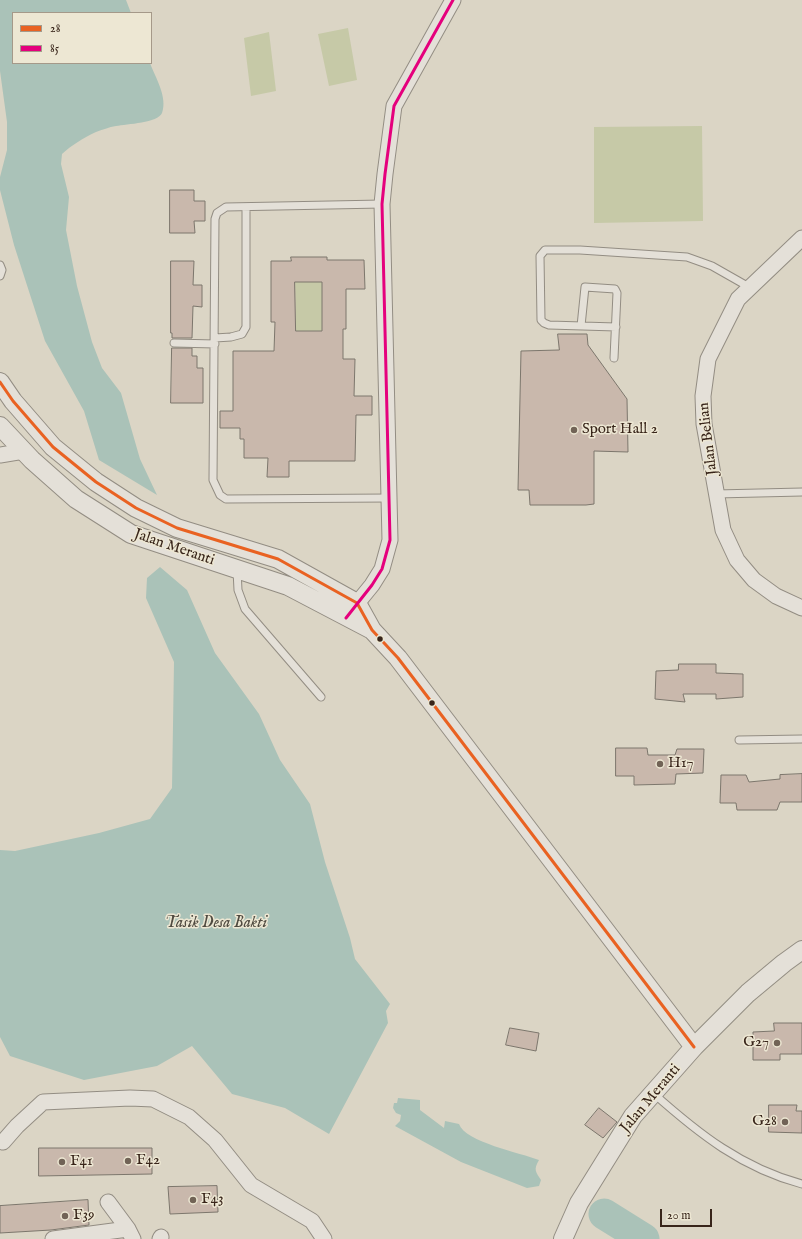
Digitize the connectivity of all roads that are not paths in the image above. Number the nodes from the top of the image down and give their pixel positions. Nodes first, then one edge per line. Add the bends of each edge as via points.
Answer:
1 (453, 0) edge
2 (382, 204) junction
3 (246, 207) junction
4 (801, 241) edge
5 (0, 265) edge
6 (0, 276) edge
7 (749, 287) junction
8 (581, 326) junction
9 (616, 327) junction
10 (214, 341) junction
11 (174, 343) dead end
12 (614, 358) dead end
13 (0, 382) edge
14 (0, 426) edge
15 (24, 451) junction
16 (0, 455) edge
17 (802, 492) edge
18 (716, 494) junction
19 (390, 498) junction
20 (237, 570) junction
21 (357, 603) junction
22 (802, 608) edge
23 (346, 618) junction
24 (372, 630) junction
25 (321, 697) dead end
26 (802, 739) edge
27 (739, 740) dead end
28 (802, 950) edge
29 (694, 1047) junction
30 (652, 1093) junction
31 (3, 1142) dead end
32 (802, 1184) edge
33 (108, 1202) dead end
34 (131, 1234) edge
35 (53, 1239) edge
36 (324, 1239) edge
37 (563, 1239) edge

1 - 2 street via 394,106
2 - 3 lane
2 - 19 street
3 - 10 lane via 246,327 242,334
3 - 10 lane via 226,207 217,213 215,219
4 - 7 street, Jalan Belian
5 - 6 lane
7 - 8 lane via 712,266 687,257 545,250 540,256 542,320 549,325
7 - 18 street, Jalan Belian via 738,299 708,359 704,424
8 - 9 lane
8 - 9 lane via 584,289 588,286 615,289
9 - 12 lane
10 - 11 lane
10 - 19 lane via 213,480 220,495 226,498
13 - 21 street, Jalan Meranti via 52,447 96,482 136,508 177,528 278,559
14 - 15 street, Jalan Meranti
15 - 16 street
15 - 20 street, Jalan Meranti via 76,499 126,531
17 - 18 lane
18 - 22 street, Jalan Belian via 723,530 737,560 754,580 776,596
19 - 21 street via 390,540 382,569
20 - 23 street, Jalan Meranti via 288,586
20 - 25 lane via 238,590 245,609
21 - 23 street
21 - 24 street, Jalan Meranti
23 - 24 street, Jalan Meranti
24 - 29 street, Jalan Meranti via 398,658
26 - 27 lane
28 - 29 street, Jalan Meranti via 748,993
29 - 30 street, Jalan Meranti
30 - 32 lane via 690,1127 722,1149 754,1166
30 - 37 street, Jalan Meranti via 633,1116 596,1172
31 - 36 street via 43,1102 153,1099 189,1117 215,1140 251,1185 312,1222
33 - 34 street
34 - 35 street

